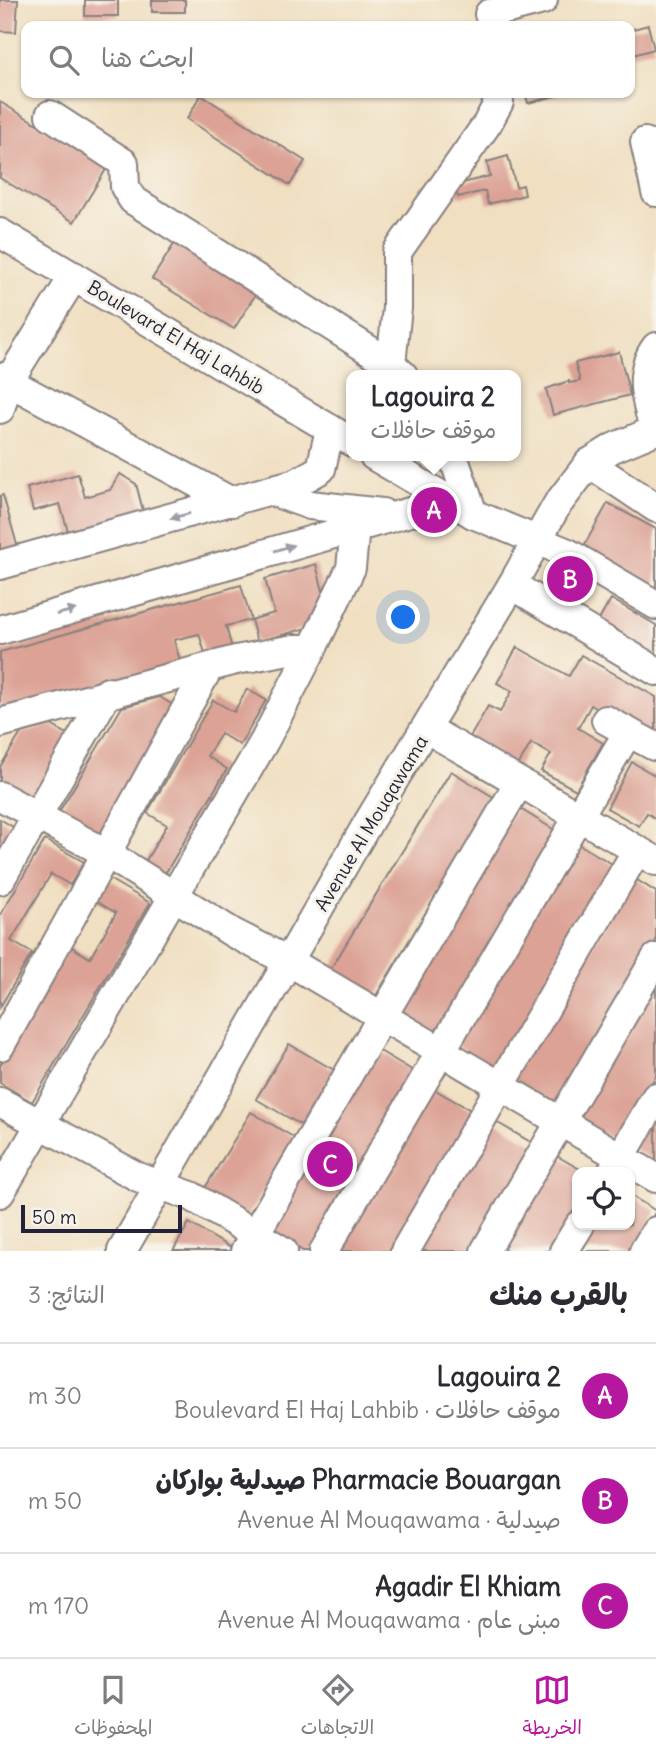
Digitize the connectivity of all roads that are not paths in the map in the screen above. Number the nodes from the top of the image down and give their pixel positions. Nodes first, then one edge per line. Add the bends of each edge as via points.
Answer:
1 (543, 0) edge
2 (489, 14) dead end
3 (499, 98) edge
4 (50, 115) dead end
5 (645, 142) dead end
6 (656, 192) edge
7 (0, 233) edge
8 (74, 276) junction
9 (656, 347) edge
10 (397, 370) edge
11 (4, 379) edge
12 (0, 409) edge
13 (655, 430) edge
14 (341, 436) edge
15 (382, 461) edge
16 (454, 461) edge
17 (589, 463) junction
18 (271, 491) junction
19 (232, 502) junction
20 (461, 508) junction
21 (656, 508) edge
22 (399, 514) junction
23 (355, 527) junction
24 (536, 539) junction
25 (0, 565) edge
26 (512, 585) junction
27 (656, 605) edge
28 (0, 630) edge
29 (312, 649) junction
30 (208, 668) junction
31 (656, 671) edge
32 (108, 692) junction
33 (0, 723) edge
34 (427, 729) junction
35 (654, 746) dead end
36 (519, 783) junction
37 (0, 796) edge
38 (38, 816) junction
39 (580, 816) junction
40 (106, 853) junction
41 (646, 856) edge
42 (0, 880) edge
43 (174, 897) junction
44 (656, 958) edge
45 (290, 962) junction
46 (384, 1017) junction
47 (0, 1046) edge
48 (440, 1050) junction
49 (502, 1086) junction
50 (656, 1097) edge
51 (0, 1102) edge
52 (562, 1121) junction
53 (40, 1124) junction
54 (617, 1164) edge
55 (656, 1178) edge
56 (160, 1187) junction
57 (0, 1193) edge
58 (577, 1230) edge
59 (656, 1231) edge
60 (249, 1243) edge
61 (122, 1251) edge
62 (283, 1251) edge
63 (324, 1251) edge
64 (405, 1251) edge
65 (485, 1251) edge
66 (564, 1251) edge
67 (644, 1251) edge

1 - 2 street
3 - 10 street via 487,124 397,252
4 - 10 street via 124,163 125,187 133,200
5 - 6 street
7 - 8 street, Boulevard El Haj Lahbib
8 - 11 street
8 - 14 street, Boulevard El Haj Lahbib
9 - 13 street via 646,364 645,391
11 - 12 street
11 - 19 street
13 - 17 street, Avenue Al Mouqawama
14 - 18 street via 321,469
15 - 20 street
16 - 20 street
17 - 21 street
17 - 24 street, Avenue Al Mouqawama
18 - 19 street
18 - 22 street via 328,509
19 -> 25 street
20 - 22 street
20 - 24 street
22 - 23 street
28 -> 23 street
23 - 29 street via 351,568
24 - 26 street, Avenue Al Mouqawama
24 - 27 street
26 - 31 street
26 - 34 street, Avenue Al Mouqawama
29 - 30 street
29 - 43 street
30 - 32 street
30 - 40 street
32 - 33 street
32 - 38 street
34 - 36 street
34 - 45 street, Avenue Al Mouqawama
35 - 39 street via 617,726
36 - 39 street
36 - 46 street
37 - 38 street
38 - 40 street
38 - 42 street
39 - 41 street
39 - 48 street
40 - 43 street
40 - 47 street
41 - 49 street
43 - 45 street
43 - 53 street
44 - 52 street
45 - 46 street
45 - 56 street, Avenue Al Mouqawama
46 - 48 street
46 - 60 street
48 - 49 street
48 - 63 street
49 - 52 street
49 - 64 street
50 - 54 street
51 - 53 street
52 - 54 street
52 - 65 street
53 - 56 street
53 - 57 street
54 - 55 street
56 - 60 street via 191,1196
56 - 61 street, Avenue Al Mouqawama
58 - 66 street
59 - 67 street
60 - 62 street

